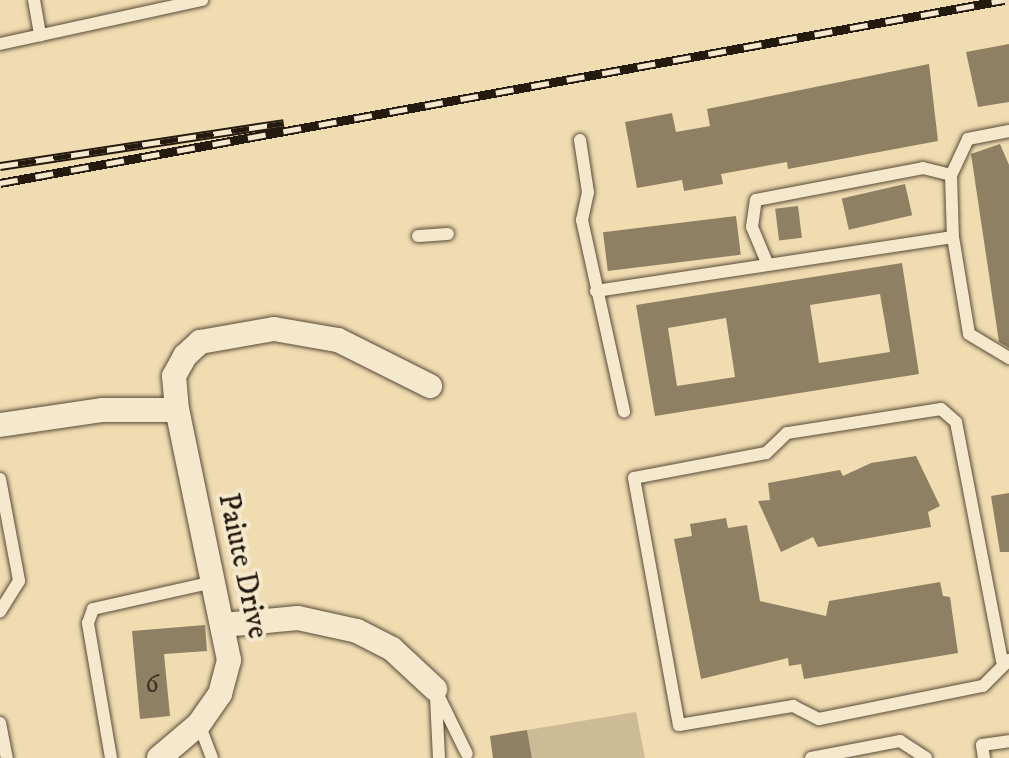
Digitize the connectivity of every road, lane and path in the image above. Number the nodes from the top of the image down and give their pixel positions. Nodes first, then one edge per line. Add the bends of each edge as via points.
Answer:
1 (34, 0) edge
2 (202, 0) edge
3 (40, 35) junction
4 (0, 44) edge
5 (1009, 131) edge
6 (580, 140) dead end
7 (951, 175) junction
8 (448, 234) dead end
9 (418, 236) dead end
10 (953, 237) junction
11 (768, 265) junction
12 (596, 291) junction
13 (1009, 358) edge
14 (430, 386) dead end
15 (177, 410) junction
16 (624, 411) dead end
17 (0, 425) edge
18 (0, 479) edge
19 (214, 582) junction
20 (0, 611) edge
21 (223, 625) junction
22 (1005, 661) edge
23 (435, 689) junction
24 (0, 723) edge
25 (199, 724) junction
26 (1009, 741) edge
27 (467, 754) dead end
28 (162, 756) edge
29 (7, 758) edge
30 (111, 758) edge
31 (212, 758) edge
32 (439, 758) edge
33 (811, 758) edge
34 (926, 758) edge
35 (984, 758) edge

1 - 3 lane
2 - 3 lane
3 - 4 lane
5 - 7 lane via 968,139
6 - 12 lane via 588,192 582,220
7 - 10 lane
7 - 11 lane via 923,168 756,200 752,227
8 - 9 lane
10 - 11 lane
10 - 13 lane via 969,334
11 - 12 lane
12 - 16 lane via 607,314
14 - 15 street, Paiute Drive via 338,340 274,329 200,342 174,376
15 - 17 street via 103,410
15 - 19 street, Paiute Drive
18 - 20 lane via 19,581
19 - 21 street, Paiute Drive
19 - 30 lane via 93,609 88,623
21 - 23 street via 298,618 357,631 392,649
21 - 25 street, Paiute Drive via 229,660 220,694
22 - 22 lane via 983,686 819,719 793,706 679,725 634,478 766,453 787,433 941,409 956,422
23 - 27 lane
23 - 32 lane
24 - 29 lane
25 - 28 street, Paiute Drive
25 - 31 lane
26 - 35 lane via 982,745
33 - 34 lane via 900,741

